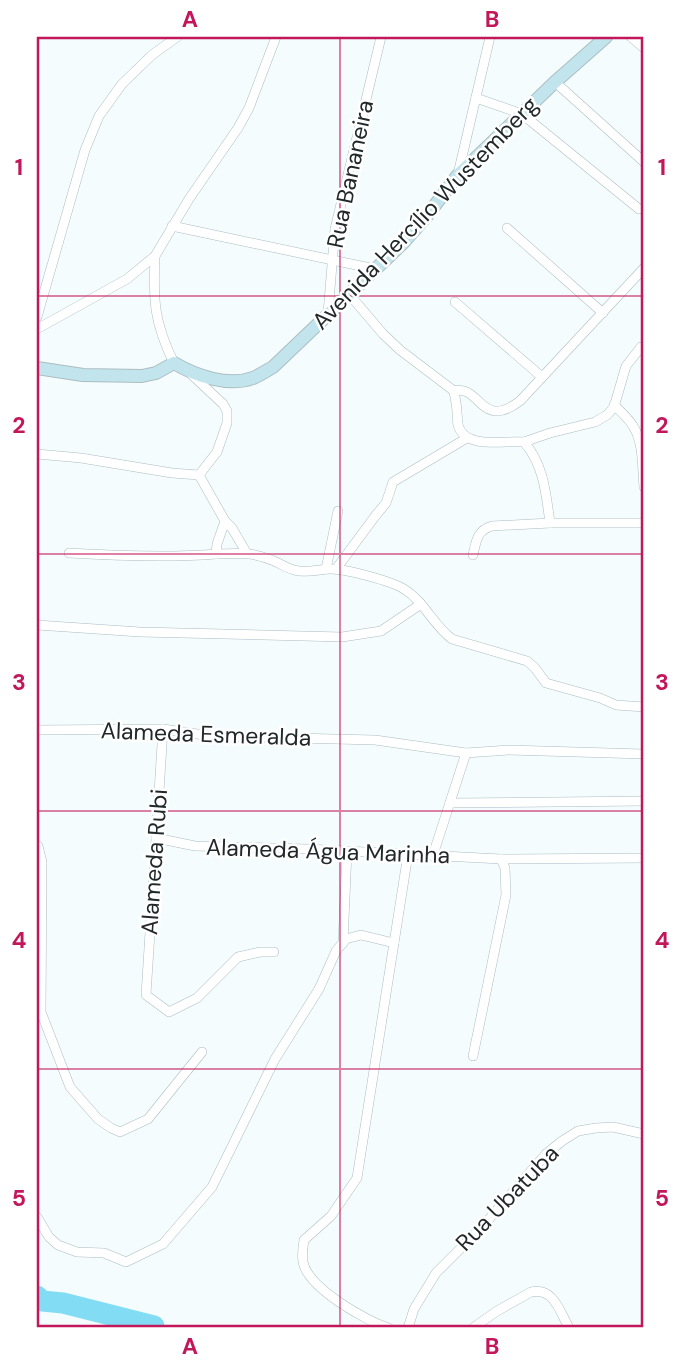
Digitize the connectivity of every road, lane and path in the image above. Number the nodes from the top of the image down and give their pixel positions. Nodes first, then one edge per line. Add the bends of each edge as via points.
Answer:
1 (177, 37) edge
2 (276, 37) edge
3 (381, 37) edge
4 (490, 37) edge
5 (606, 37) edge
6 (631, 37) edge
7 (644, 48) edge
8 (555, 82) junction
9 (475, 98) junction
10 (522, 114) junction
11 (644, 162) edge
12 (457, 176) junction
13 (639, 209) dead end
14 (172, 226) junction
15 (507, 228) dead end
16 (155, 256) junction
17 (331, 260) junction
18 (644, 268) edge
19 (375, 269) junction
20 (349, 294) junction
21 (454, 302) dead end
22 (328, 313) junction
23 (603, 313) junction
24 (37, 317) edge
25 (37, 329) edge
26 (641, 346) dead end
27 (174, 363) junction
28 (37, 368) edge
29 (190, 373) junction
30 (542, 377) junction
31 (454, 391) junction
32 (614, 405) junction
33 (467, 438) junction
34 (524, 442) junction
35 (37, 454) edge
36 (199, 475) junction
37 (644, 487) edge
38 (338, 511) dead end
39 (225, 521) junction
40 (550, 523) junction
41 (644, 523) edge
42 (246, 552) junction
43 (69, 553) dead end
44 (216, 554) junction
45 (473, 555) dead end
46 (326, 569) junction
47 (336, 569) junction
48 (421, 604) junction
49 (37, 625) edge
50 (644, 707) edge
51 (163, 729) junction
52 (37, 730) edge
53 (466, 753) junction
54 (644, 754) edge
55 (644, 801) edge
56 (450, 803) junction
57 (156, 838) junction
58 (37, 846) edge
59 (347, 851) junction
60 (408, 854) junction
61 (433, 855) junction
62 (644, 858) edge
63 (501, 859) junction
64 (343, 943) junction
65 (394, 943) junction
66 (274, 952) dead end
67 (202, 1052) dead end
68 (473, 1056) dead end
69 (644, 1134) edge
70 (37, 1217) edge
71 (562, 1324) edge
72 (389, 1328) edge
73 (408, 1328) edge
74 (473, 1328) edge
75 (569, 1328) edge

1 - 24 street via 122,84 99,116
2 - 14 street via 238,128
3 - 17 street, Rua Bananeira
4 - 9 street
5 - 8 street, Avenida Hercílio Wustemberg
6 - 7 street
8 - 10 street, Avenida Hercílio Wustemberg
8 - 11 street
9 - 10 street
9 - 12 street
10 - 12 street, Avenida Hercílio Wustemberg
10 - 13 street
12 - 19 street, Avenida Hercílio Wustemberg via 404,242
14 - 16 street
14 - 17 street
15 - 23 street
16 - 25 street via 127,279
16 - 27 street via 155,308
17 - 19 street
17 - 22 street, Rua Bananeira
18 - 23 street
19 - 20 street, Avenida Hercílio Wustemberg
20 - 22 street, Avenida Hercílio Wustemberg
20 - 31 street via 391,342
21 - 30 street
22 - 29 street, Avenida Hercílio Wustemberg via 273,368 253,378 236,381
23 - 30 street
26 - 32 street via 626,366
27 - 28 street via 142,376
27 - 29 street, Avenida Hercílio Wustemberg
29 - 36 street via 227,411 217,452
30 - 31 street via 520,401 503,411 484,407 466,390
31 - 33 street via 457,423
32 - 34 street via 595,422
32 - 37 street via 637,434
33 - 34 street
33 - 47 street via 393,482 386,503
34 - 40 street via 540,467
35 - 36 street
36 - 39 street
38 - 46 street
39 - 42 street
39 - 44 street
40 - 41 street
40 - 45 street via 485,527
42 - 44 street
42 - 46 street via 294,570
43 - 44 street via 132,557
46 - 47 street
47 - 48 street via 395,584
48 - 49 street via 381,631 342,636
48 - 50 street via 452,639 527,661 546,683 616,705
51 - 52 street, Alameda Esmeralda
51 - 53 street, Alameda Esmeralda via 211,736 375,740
51 - 57 street, Alameda Rubi
53 - 54 street, Alameda Esmeralda
53 - 56 street
55 - 56 street
56 - 61 street
57 - 59 street, Alameda Água Marinha via 195,846
57 - 66 street, Alameda Rubi via 146,995 169,1013 197,998 238,957
58 - 67 street via 42,862 41,1012 70,1087 98,1119 120,1132 148,1119
59 - 60 street, Alameda Água Marinha
59 - 64 street
60 - 61 street, Alameda Água Marinha
60 - 65 street
61 - 63 street, Alameda Água Marinha
62 - 63 street, Alameda Água Marinha
63 - 68 street via 506,895
64 - 65 street via 360,935
64 - 70 street via 275,1059 212,1187 163,1244 126,1262 104,1253 77,1252 58,1245
65 - 72 street via 356,1178 331,1216 304,1240 303,1263 318,1287
69 - 73 street, Rua Ubatuba via 596,1128 578,1131 554,1147 436,1273
71 - 74 street via 559,1306 536,1291
71 - 75 street

